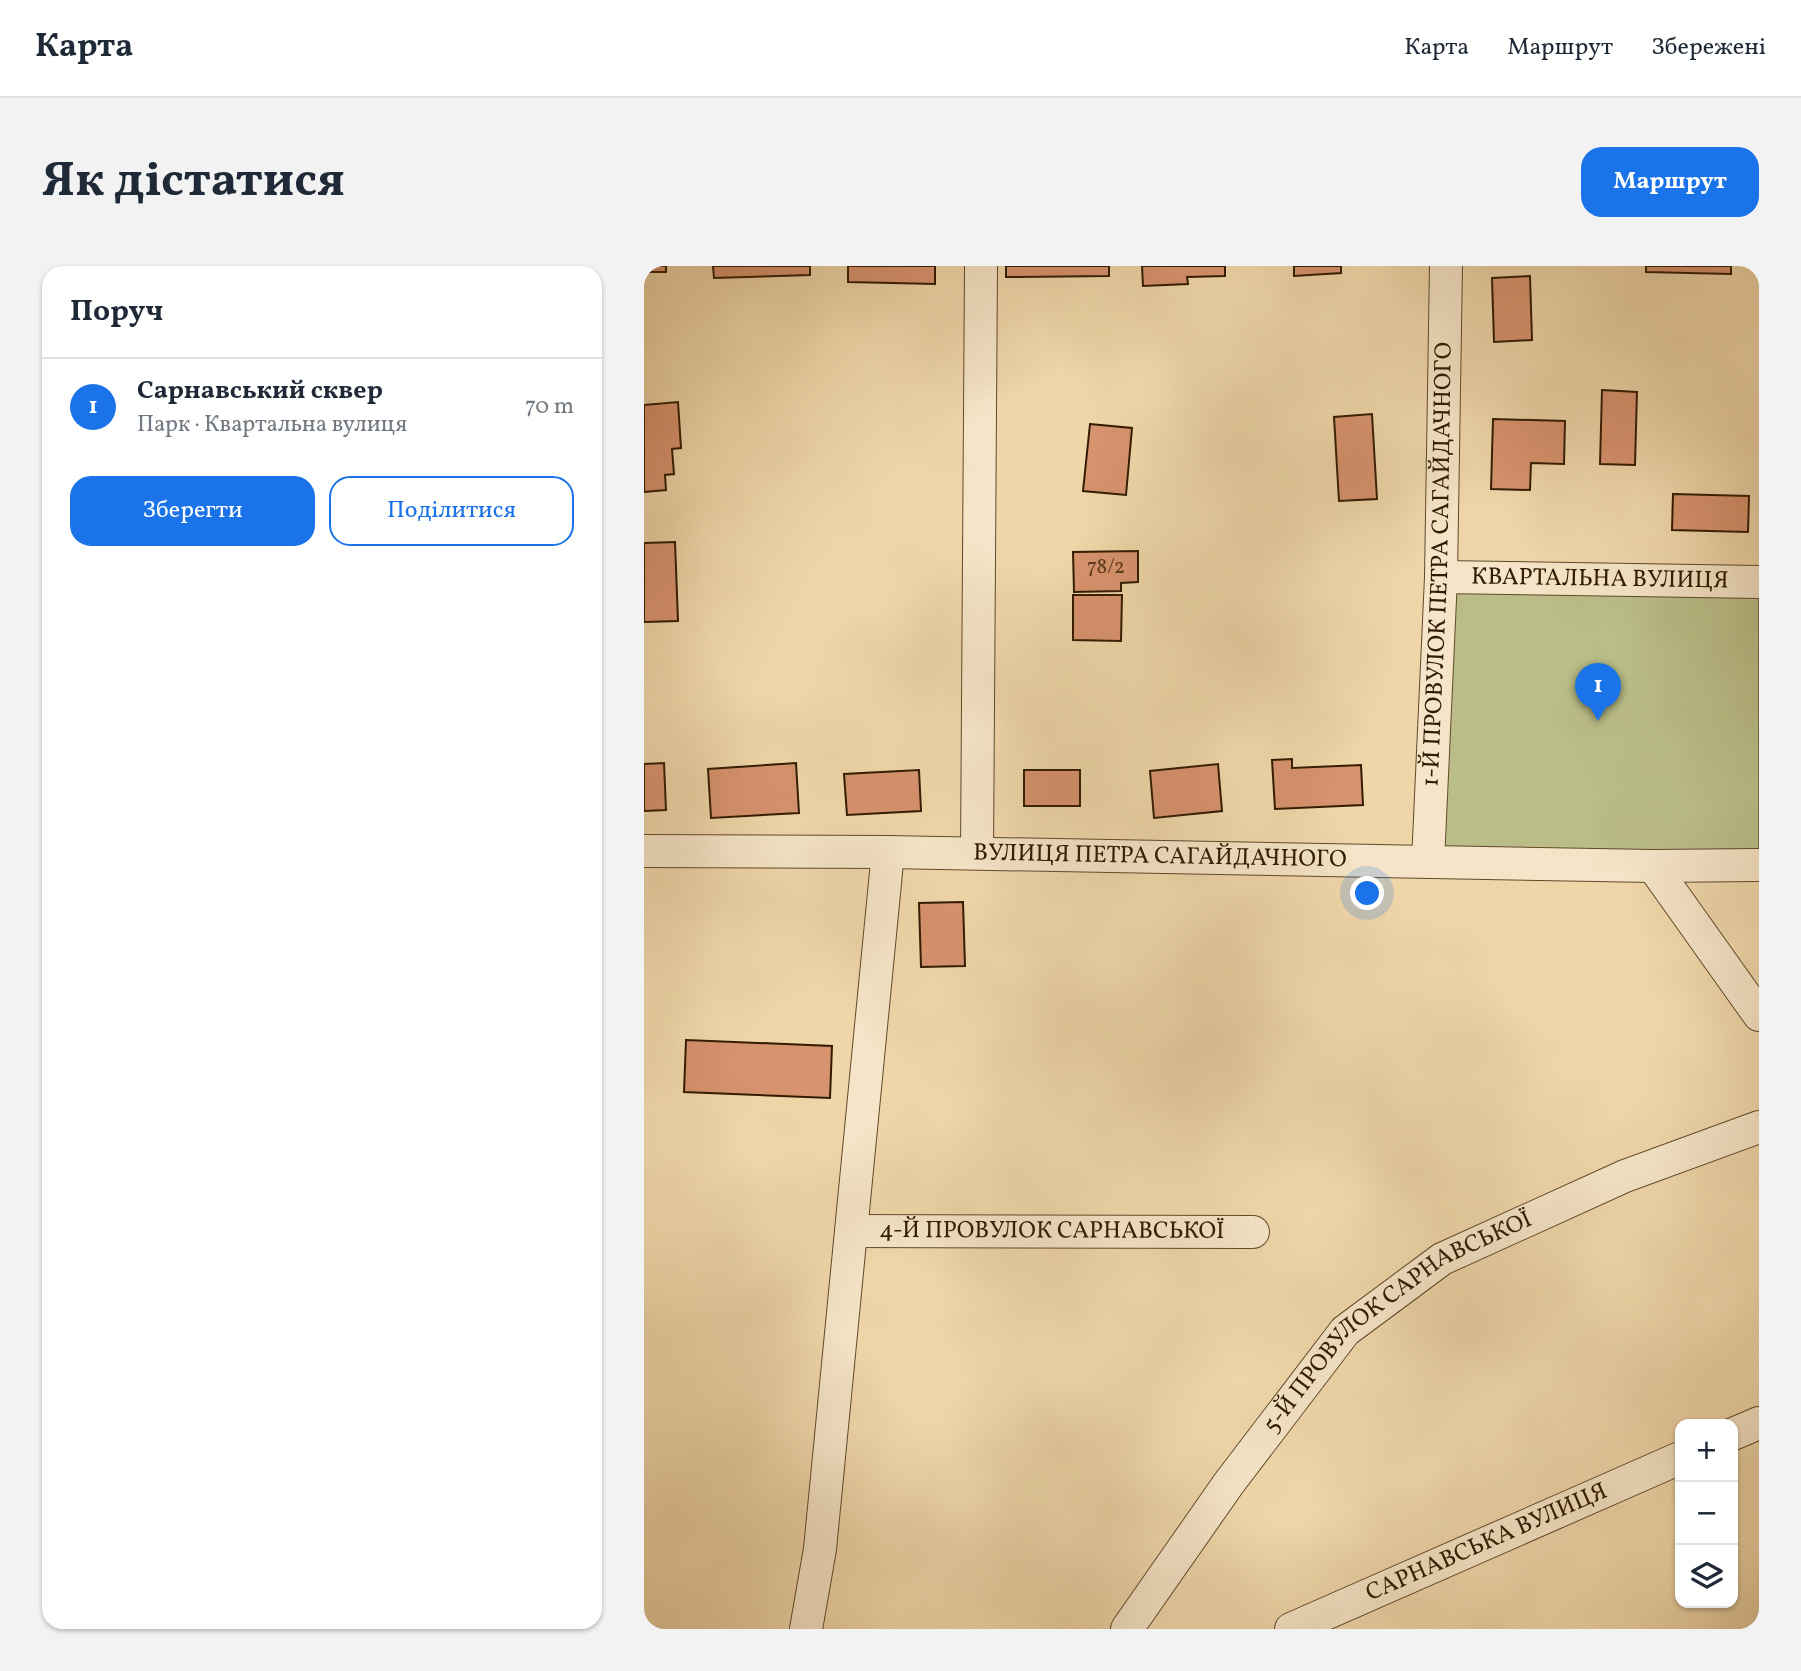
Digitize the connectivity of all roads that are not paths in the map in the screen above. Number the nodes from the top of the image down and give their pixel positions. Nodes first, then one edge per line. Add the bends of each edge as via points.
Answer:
1 (981, 266) edge
2 (1446, 266) edge
3 (1441, 577) junction
4 (1759, 582) edge
5 (644, 851) edge
6 (888, 852) junction
7 (977, 853) junction
8 (1427, 862) junction
9 (1759, 865) edge
10 (1653, 866) junction
11 (1759, 1015) edge
12 (1759, 1128) edge
13 (851, 1231) junction
14 (1253, 1232) dead end
15 (1759, 1423) edge
16 (1738, 1432) edge
17 (1675, 1460) edge
18 (806, 1629) edge
19 (1127, 1629) edge
20 (1292, 1629) edge

1 - 7 street
2 - 3 street, 1-Й ПРОВУЛОК ПЕТРА САГАЙДАЧНОГО
3 - 4 street, КВАРТАЛЬНА ВУЛИЦЯ
3 - 8 street, 1-Й ПРОВУЛОК ПЕТРА САГАЙДАЧНОГО
5 - 6 street, ВУЛИЦЯ ПЕТРА САГАЙДАЧНОГО
6 - 7 street, ВУЛИЦЯ ПЕТРА САГАЙДАЧНОГО
6 - 13 street, 4-Й ПРОВУЛОК САРНАВСЬКОЇ
7 - 8 street, ВУЛИЦЯ ПЕТРА САГАЙДАЧНОГО
8 - 10 street, ВУЛИЦЯ ПЕТРА САГАЙДАЧНОГО
9 - 10 street, ВУЛИЦЯ ПЕТРА САГАЙДАЧНОГО
10 - 11 street
12 - 19 street, 5-Й ПРОВУЛОК САРНАВСЬКОЇ via 1625,1176 1442,1259 1345,1331 1229,1483
13 - 14 street, 4-Й ПРОВУЛОК САРНАВСЬКОЇ
13 - 18 street, 4-Й ПРОВУЛОК САРНАВСЬКОЇ via 820,1549
15 - 16 street
17 - 20 street, САРНАВСЬКА ВУЛИЦЯ

